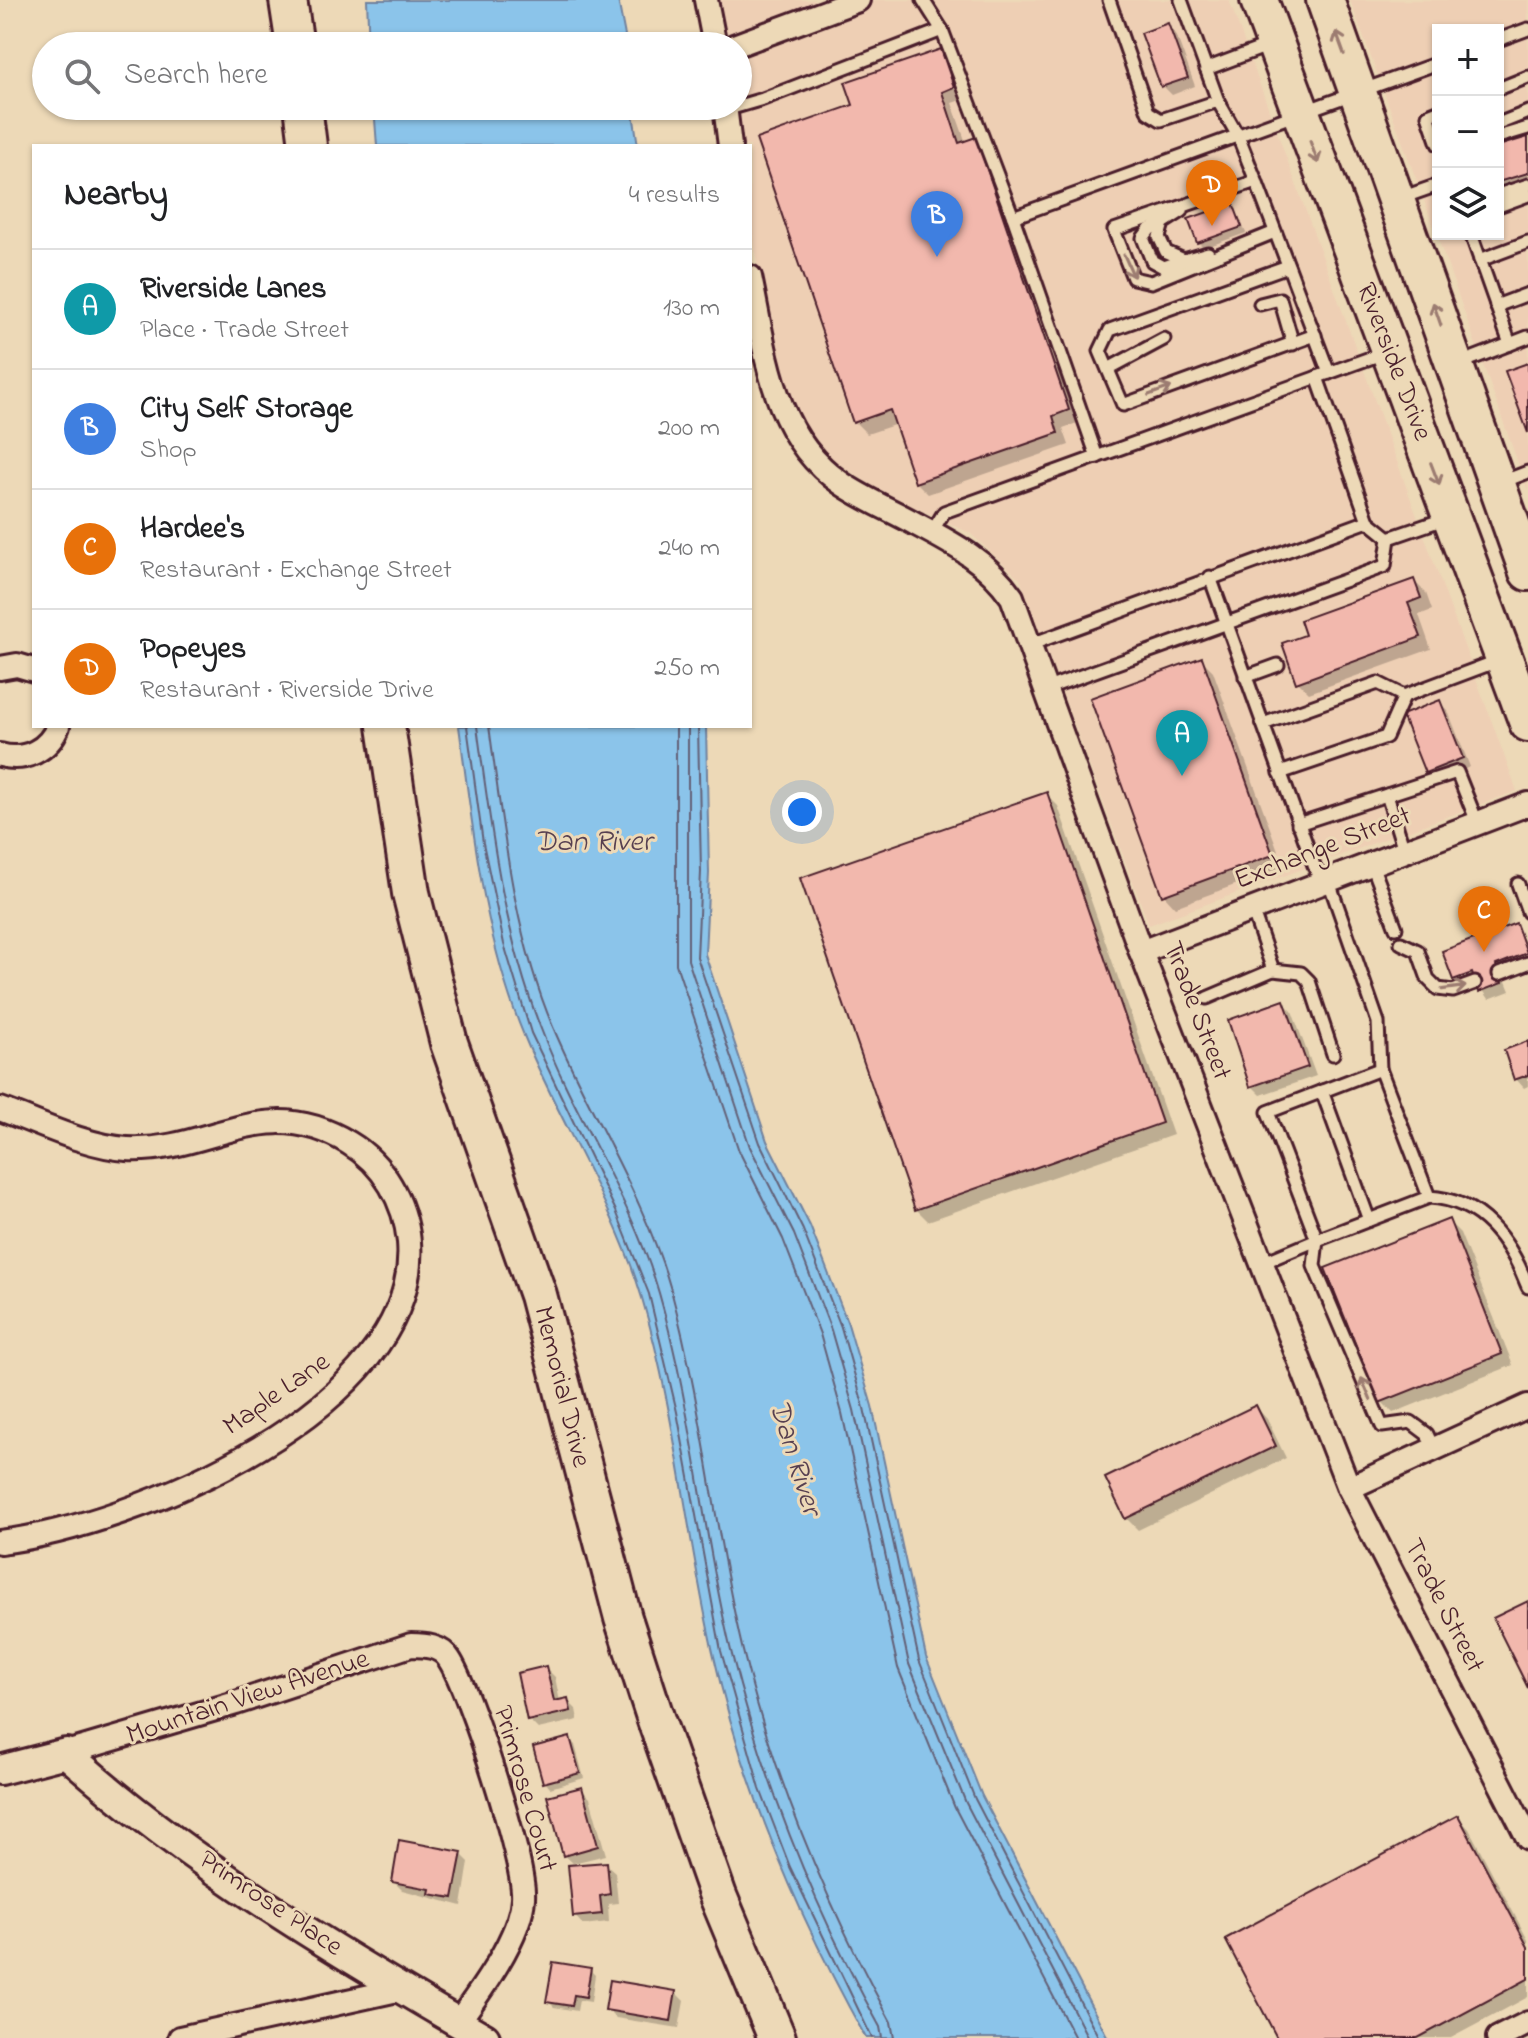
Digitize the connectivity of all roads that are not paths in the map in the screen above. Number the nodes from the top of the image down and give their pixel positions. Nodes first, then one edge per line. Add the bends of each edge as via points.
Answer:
1 (288, 0) edge
2 (706, 0) edge
3 (858, 0) edge
4 (923, 0) edge
5 (1109, 0) edge
6 (1181, 0) edge
7 (1259, 0) edge
8 (1325, 0) edge
9 (1528, 29) edge
10 (942, 30) junction
11 (293, 32) edge
12 (712, 32) edge
13 (1504, 38) edge
14 (752, 39) edge
15 (1275, 43) junction
16 (1432, 65) edge
17 (1206, 69) junction
18 (1528, 77) edge
19 (1504, 87) edge
20 (1358, 92) junction
21 (1218, 101) junction
22 (752, 102) edge
23 (1528, 112) edge
24 (1300, 114) junction
25 (305, 120) edge
26 (727, 120) edge
27 (1504, 122) edge
28 (1528, 128) edge
29 (1504, 135) edge
30 (1238, 136) junction
31 (308, 144) edge
32 (730, 144) edge
33 (1256, 181) junction
34 (1528, 185) edge
35 (1432, 187) edge
36 (1504, 193) edge
37 (1528, 195) edge
38 (1203, 199) junction
39 (1397, 199) junction
40 (1504, 204) edge
41 (1013, 217) junction
42 (1163, 223) junction
43 (1275, 232) junction
44 (1473, 240) edge
45 (1528, 242) edge
46 (1232, 250) junction
47 (1184, 260) junction
48 (1480, 260) junction
49 (1288, 266) junction
50 (752, 286) edge
51 (1528, 294) edge
52 (1260, 304) dead end
53 (1496, 306) junction
54 (1315, 335) junction
55 (1528, 337) edge
56 (1164, 339) dead end
57 (1293, 344) junction
58 (1510, 344) junction
59 (1389, 351) junction
60 (1455, 365) junction
61 (1108, 369) junction
62 (1329, 373) junction
63 (1317, 377) junction
64 (1097, 457) junction
65 (1513, 478) edge
66 (1451, 517) junction
67 (1368, 521) junction
68 (932, 532) junction
69 (1389, 538) junction
70 (1528, 572) edge
71 (1210, 577) junction
72 (1226, 623) junction
73 (1029, 645) junction
74 (1505, 659) junction
75 (1278, 665) dead end
76 (0, 668) edge
77 (32, 669) edge
78 (1245, 677) junction
79 (1045, 689) junction
80 (1404, 696) junction
81 (1528, 723) edge
82 (1263, 724) junction
83 (57, 728) edge
84 (386, 728) edge
85 (2, 760) edge
86 (1280, 773) junction
87 (1387, 795) junction
88 (1528, 804) edge
89 (1477, 822) junction
90 (1298, 824) junction
91 (1404, 850) junction
92 (1371, 862) junction
93 (1324, 881) junction
94 (1518, 884) dead end
95 (1252, 909) junction
96 (1528, 912) edge
97 (1396, 928) dead end
98 (1401, 943) dead end
99 (1141, 952) junction
100 (1528, 963) edge
101 (1273, 970) junction
102 (1499, 974) dead end
103 (1475, 983) dead end
104 (1207, 998) dead end
105 (1333, 1054) dead end
106 (1380, 1069) junction
107 (1322, 1091) junction
108 (0, 1109) edge
109 (1429, 1197) junction
110 (1369, 1220) junction
111 (1317, 1240) junction
112 (1262, 1263) junction
113 (1528, 1287) edge
114 (1528, 1406) edge
115 (1434, 1449) junction
116 (1349, 1488) junction
117 (0, 1542) edge
118 (467, 1700) joint
119 (66, 1753) junction
120 (0, 1770) edge
121 (1522, 1812) edge
122 (1528, 1838) edge
123 (402, 1989) junction
124 (458, 2022) junction
125 (1528, 2023) edge
126 (180, 2038) edge
127 (485, 2038) edge
128 (777, 2038) edge
129 (1498, 2038) edge

1 - 11 main road
2 - 12 street
3 - 14 street
4 - 10 lane
5 - 21 lane via 1148,112 1161,120
6 - 17 lane
7 - 15 main road, Riverside Drive
20 -> 8 main road, Riverside Drive
9 - 13 lane
10 - 22 lane
10 - 41 lane
15 - 17 lane
15 - 24 main road, Riverside Drive
16 - 20 lane
17 - 21 lane
18 - 19 lane
20 - 24 lane
20 - 39 main road, Riverside Drive
21 - 30 lane
23 - 27 lane
24 - 30 lane
24 -> 59 main road, Riverside Drive
25 - 31 main road
26 - 32 street
28 - 29 lane
30 - 33 lane
30 - 41 lane
33 - 38 lane
33 - 43 lane
34 - 36 lane
35 - 39 lane
37 - 40 lane
38 - 42 lane
38 -> 46 lane via 1114,230 1133,278 1151,282
60 -> 39 main road, Riverside Drive
41 - 64 lane
42 - 47 lane via 1159,237 1166,252
42 - 47 lane via 1143,238 1152,261 1163,267
43 - 46 lane
43 - 49 lane
44 - 48 lane
45 - 48 lane
46 - 47 lane
48 - 53 lane
49 - 54 lane
49 - 61 lane via 1110,330 1100,351
50 - 68 street, Trade Street via 776,398 803,447 842,484
51 - 53 lane
52 - 57 lane via 1280,299
53 - 58 lane
54 - 57 lane
54 - 62 lane
55 - 58 lane
56 - 61 lane
61 -> 57 lane via 1123,405
58 - 60 lane
59 - 62 lane
59 -> 66 main road, Riverside Drive
60 - 65 main road, Riverside Drive
62 - 63 lane
63 - 64 lane
63 - 67 lane
64 - 68 lane via 944,512
65 - 70 main road, Riverside Drive
66 - 69 lane
66 - 74 main road, Riverside Drive
67 - 69 lane
67 - 71 lane
68 - 73 street, Trade Street via 970,553 998,578 1012,597
69 - 72 lane via 1385,566
71 - 72 lane
71 - 73 lane
72 - 78 lane
72 - 79 lane
73 - 79 street, Trade Street
74 - 80 lane
74 - 81 main road, Riverside Drive
75 - 78 lane
76 - 77 street
78 - 82 lane
79 - 99 street, Trade Street
80 - 82 lane via 1378,683
80 - 86 lane via 1386,737
82 - 86 lane
83 - 85 street via 36,752
84 - 128 main road, Memorial Drive via 411,893 449,1043 538,1295 618,1602 656,1720 718,1896
86 - 90 lane
87 - 89 lane via 1457,772
87 - 90 lane
87 - 91 lane
88 - 89 street, Exchange Street
89 - 91 street, Exchange Street
90 - 93 lane
91 - 92 street, Exchange Street
92 - 93 street, Exchange Street
92 - 97 lane
93 - 95 street, Exchange Street
93 - 106 lane via 1378,1022
94 - 96 lane
95 - 99 street, Exchange Street
95 - 101 lane
98 -> 103 lane via 1418,951 1428,979 1438,989 1453,991
99 - 112 street, Trade Street
100 - 102 lane
101 - 104 lane
101 - 105 lane via 1301,973 1309,981
106 - 107 lane
106 - 109 lane
107 - 110 lane
107 - 111 lane via 1268,1112
108 - 117 street, Maple Lane via 124,1149 177,1144 282,1119 307,1124 352,1145 388,1180 399,1201 409,1248 403,1290 376,1350 337,1393 260,1450 132,1506
109 - 110 lane
109 - 113 lane via 1471,1209 1513,1249
110 - 111 lane
111 - 112 lane
115 -> 111 lane via 1427,1434 1411,1422 1382,1426 1314,1266
112 - 116 street, Trade Street
114 - 115 street
115 - 116 street
116 - 121 street, Trade Street
118 - 119 street, Mountain View Avenue via 449,1658 425,1645 411,1645
118 - 124 street, Primrose Court via 499,1792 524,1895 514,1929
119 - 120 street, Mountain View Avenue
119 - 123 street, Primrose Place via 126,1807
121 - 122 street, Trade Street
123 - 124 street, Primrose Place
123 - 126 street
124 - 127 street, Primrose Place
125 - 129 street

